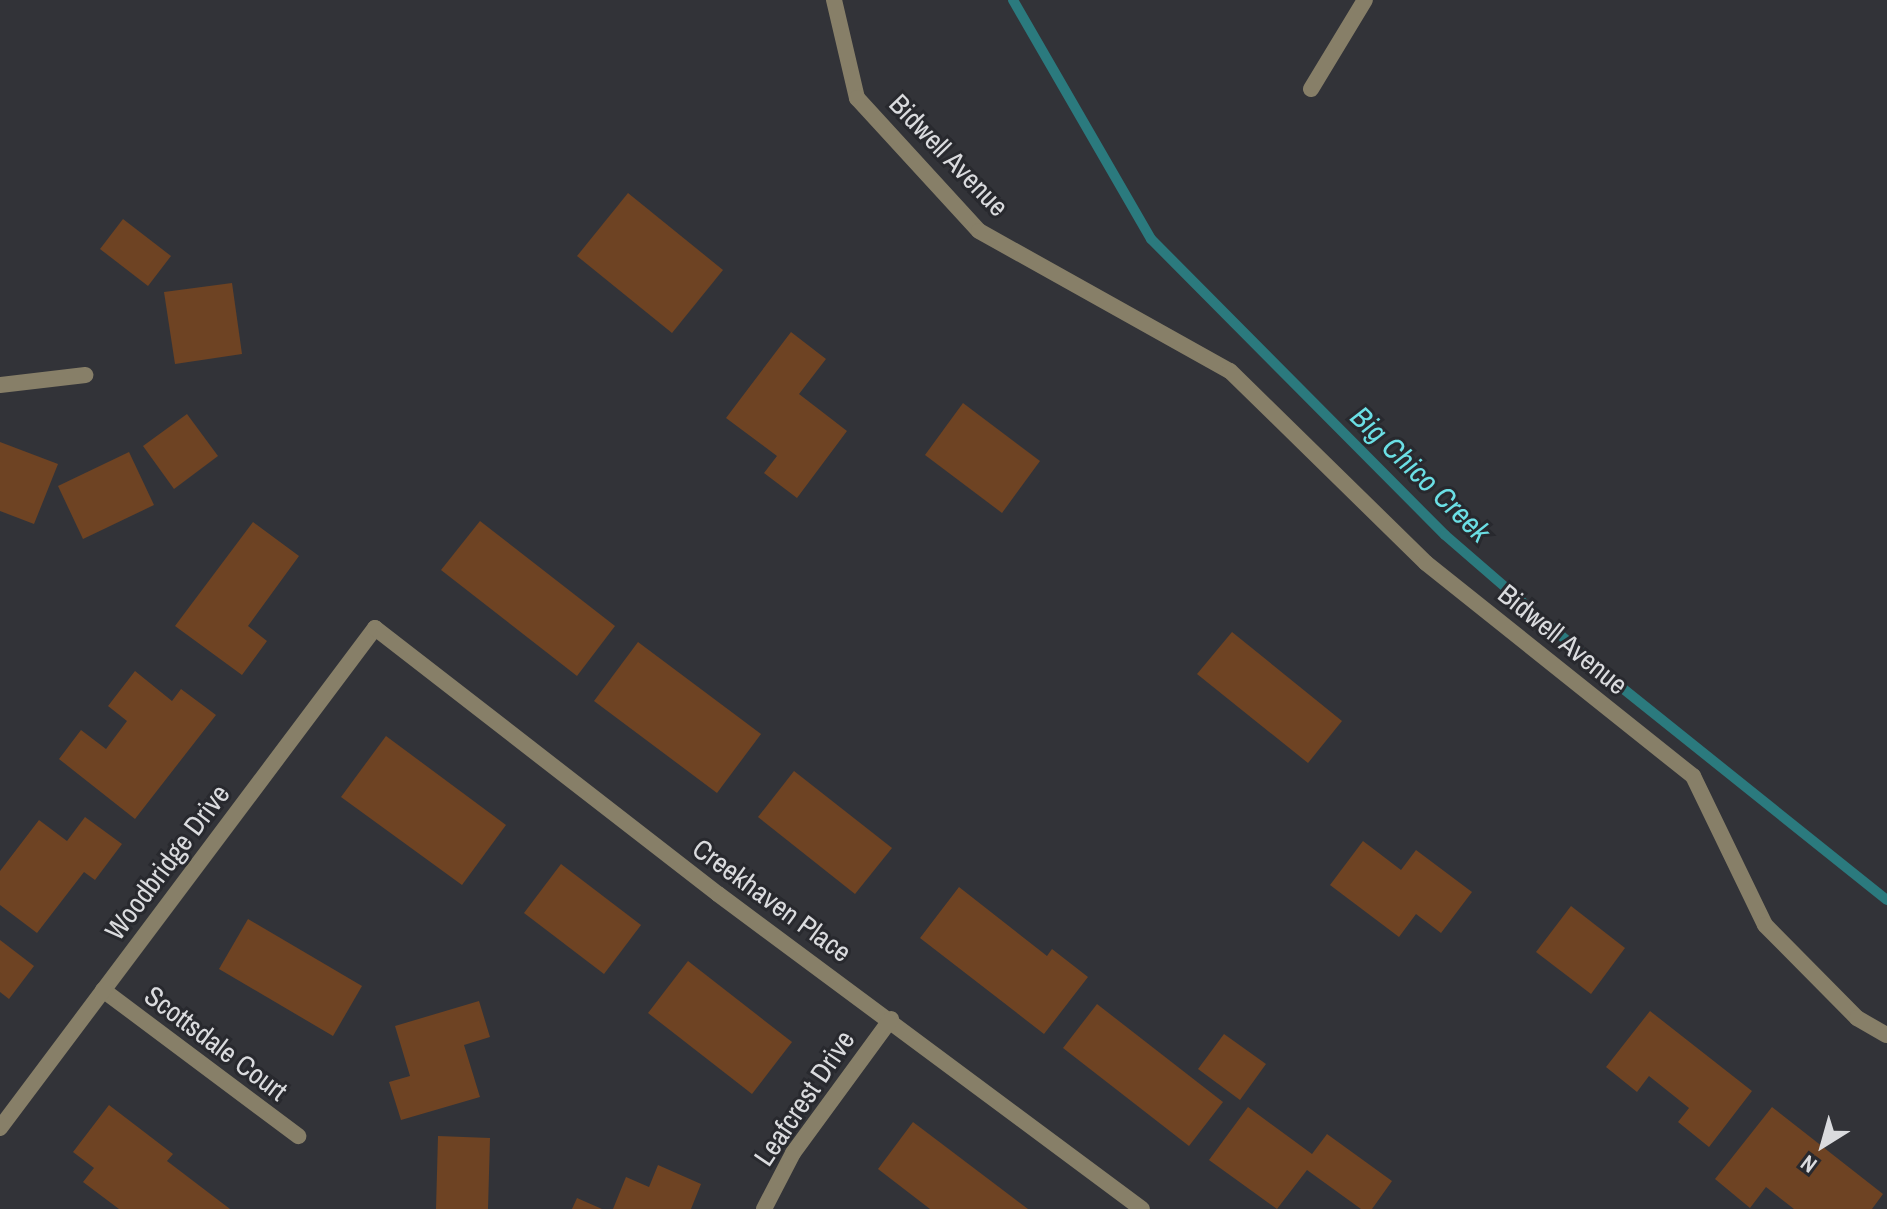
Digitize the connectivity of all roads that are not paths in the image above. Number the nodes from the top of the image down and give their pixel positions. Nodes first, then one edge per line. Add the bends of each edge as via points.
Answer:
1 (834, 0) edge
2 (1365, 0) edge
3 (1311, 89) dead end
4 (85, 375) dead end
5 (0, 385) edge
6 (375, 628) joint
7 (103, 990) junction
8 (891, 1019) junction
9 (1887, 1035) edge
10 (0, 1128) edge
11 (298, 1136) dead end
12 (764, 1209) edge
13 (1142, 1209) edge

1 - 9 street, Bidwell Avenue via 857,98 979,231 1230,371 1426,563 1693,776 1765,925 1857,1018
2 - 3 street
4 - 5 street
6 - 7 street, Woodbridge Drive
6 - 8 street, Creekhaven Place via 718,894
7 - 10 street, Woodbridge Drive
7 - 11 street, Scottsdale Court
8 - 12 street, Leafcrest Drive via 793,1153
8 - 13 street, Creekhaven Place

